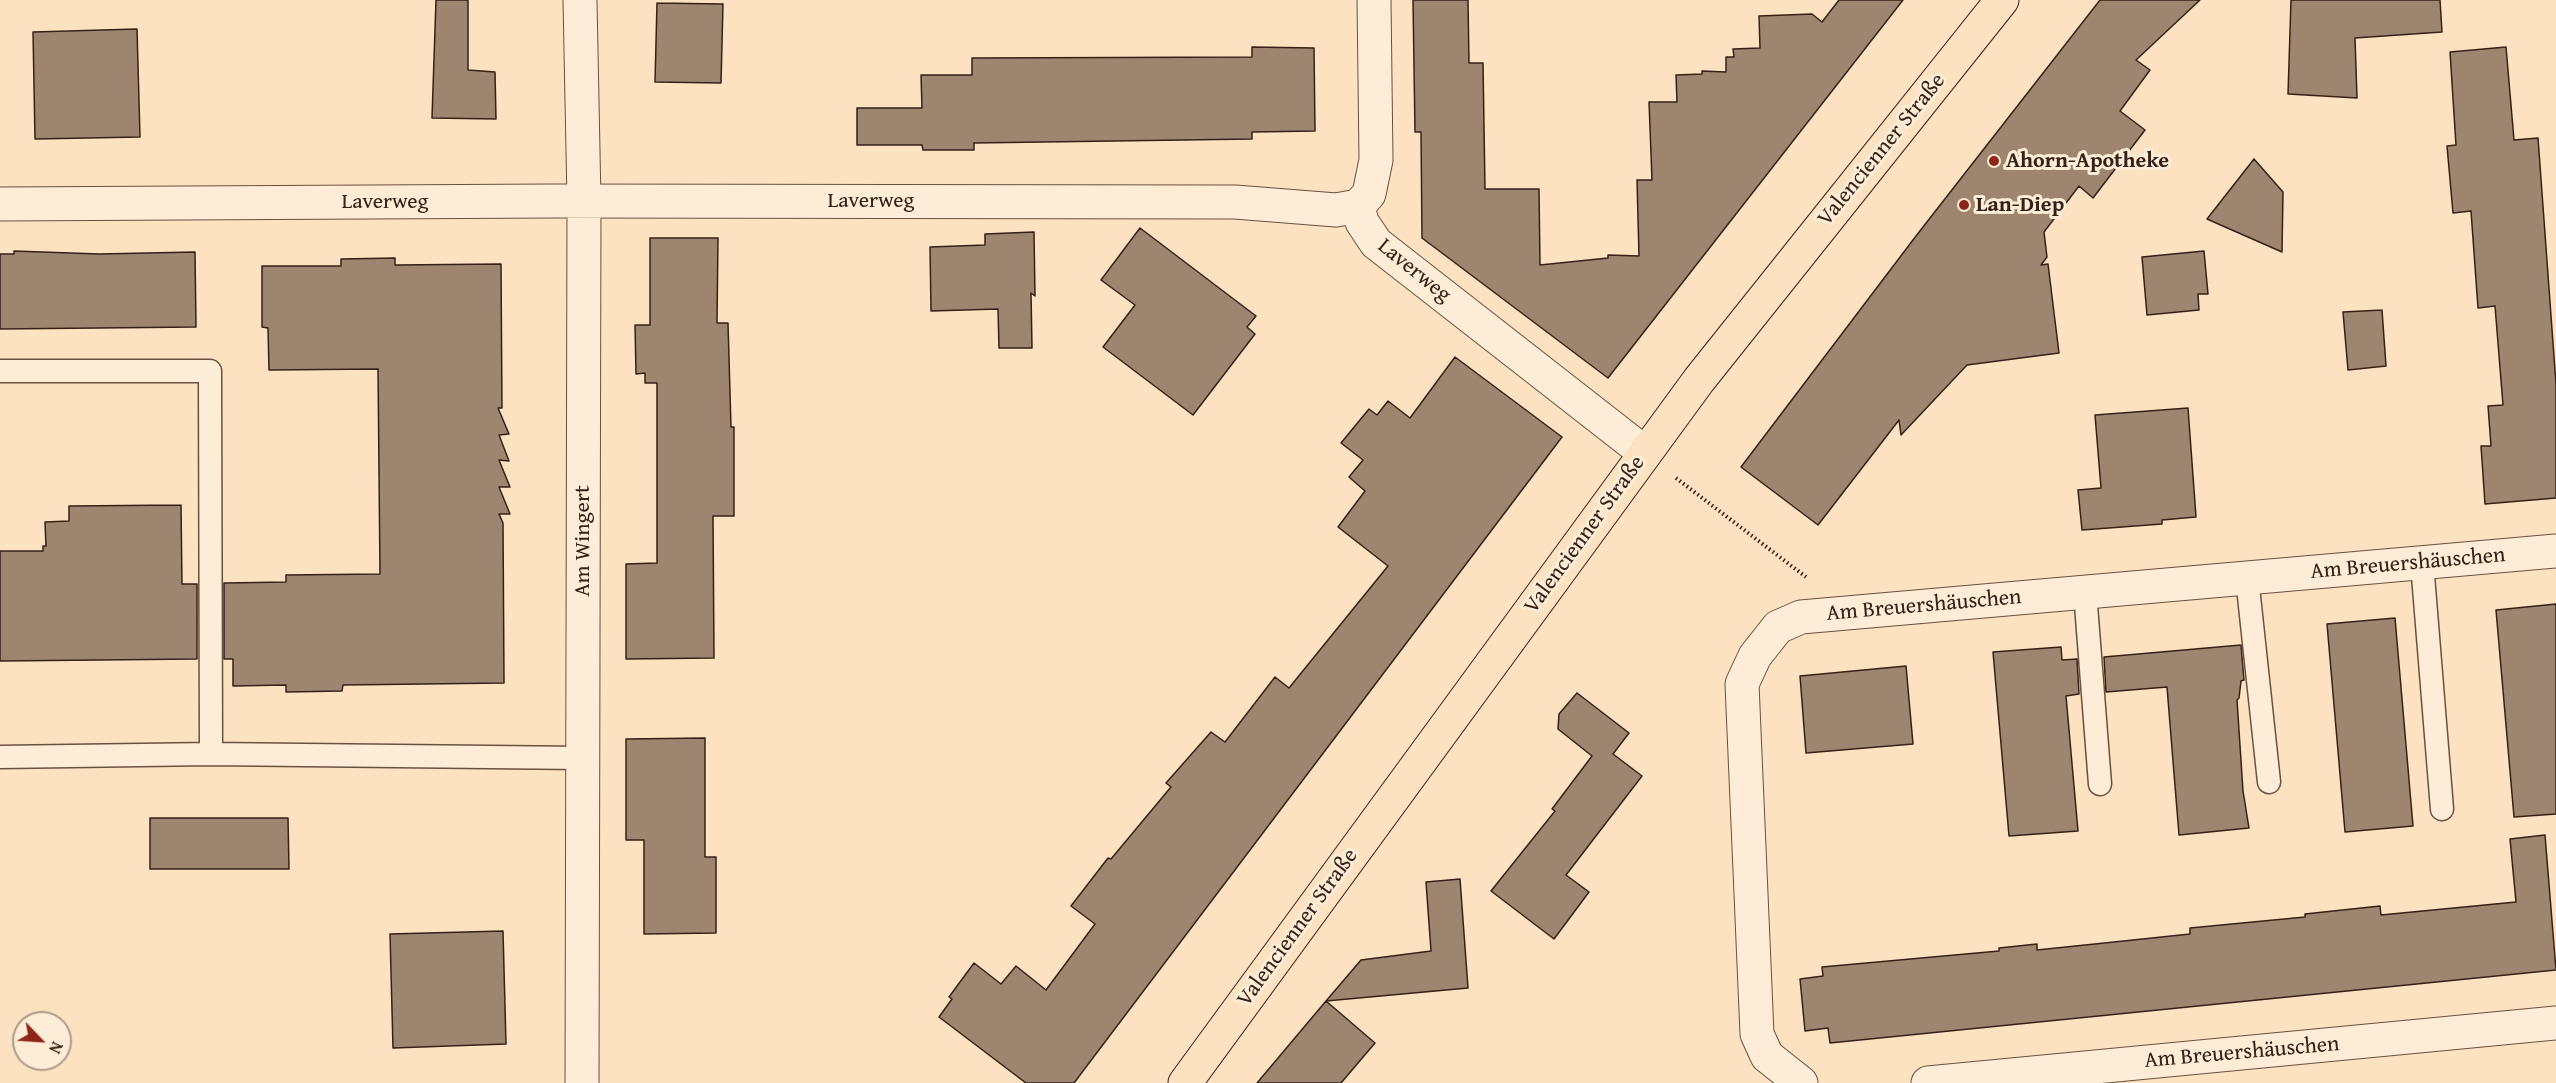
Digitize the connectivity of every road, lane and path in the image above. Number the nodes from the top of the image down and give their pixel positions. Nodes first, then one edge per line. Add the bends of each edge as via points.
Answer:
1 (580, 0) edge
2 (1374, 0) edge
3 (2002, 0) edge
4 (584, 201) junction
5 (0, 204) edge
6 (1358, 206) junction
7 (0, 371) edge
8 (1645, 453) junction
9 (2556, 551) edge
10 (2422, 563) junction
11 (2247, 578) junction
12 (2085, 592) junction
13 (1817, 616) junction
14 (211, 754) junction
15 (0, 757) edge
16 (582, 758) junction
17 (2269, 783) dead end
18 (2100, 784) dead end
19 (2442, 809) dead end
20 (2556, 1023) edge
21 (582, 1083) edge
22 (1185, 1083) edge
23 (1800, 1083) edge
24 (1928, 1083) edge

1 - 4 street, Am Wingert
2 - 6 street via 1376,160 1369,194
3 - 8 main road, Valencienner Straße
4 - 5 street, Laverweg
4 - 6 street, Laverweg via 1235,202 1336,210
4 - 16 street, Am Wingert
6 - 8 street, Laverweg via 1362,222 1376,243
7 - 14 lane via 210,371
8 - 13 path via 1815,584
8 - 22 main road, Valencienner Straße
9 - 10 street, Am Breuershäuschen
10 - 11 street, Am Breuershäuschen
10 - 19 lane
11 - 12 street, Am Breuershäuschen
11 - 17 lane
12 - 13 street, Am Breuershäuschen
12 - 18 lane
13 - 23 street, Am Breuershäuschen via 1801,617 1778,627 1755,656 1742,684 1757,1034 1767,1056
14 - 15 lane
14 - 16 lane
16 - 21 street, Am Wingert
20 - 24 street, Am Breuershäuschen

